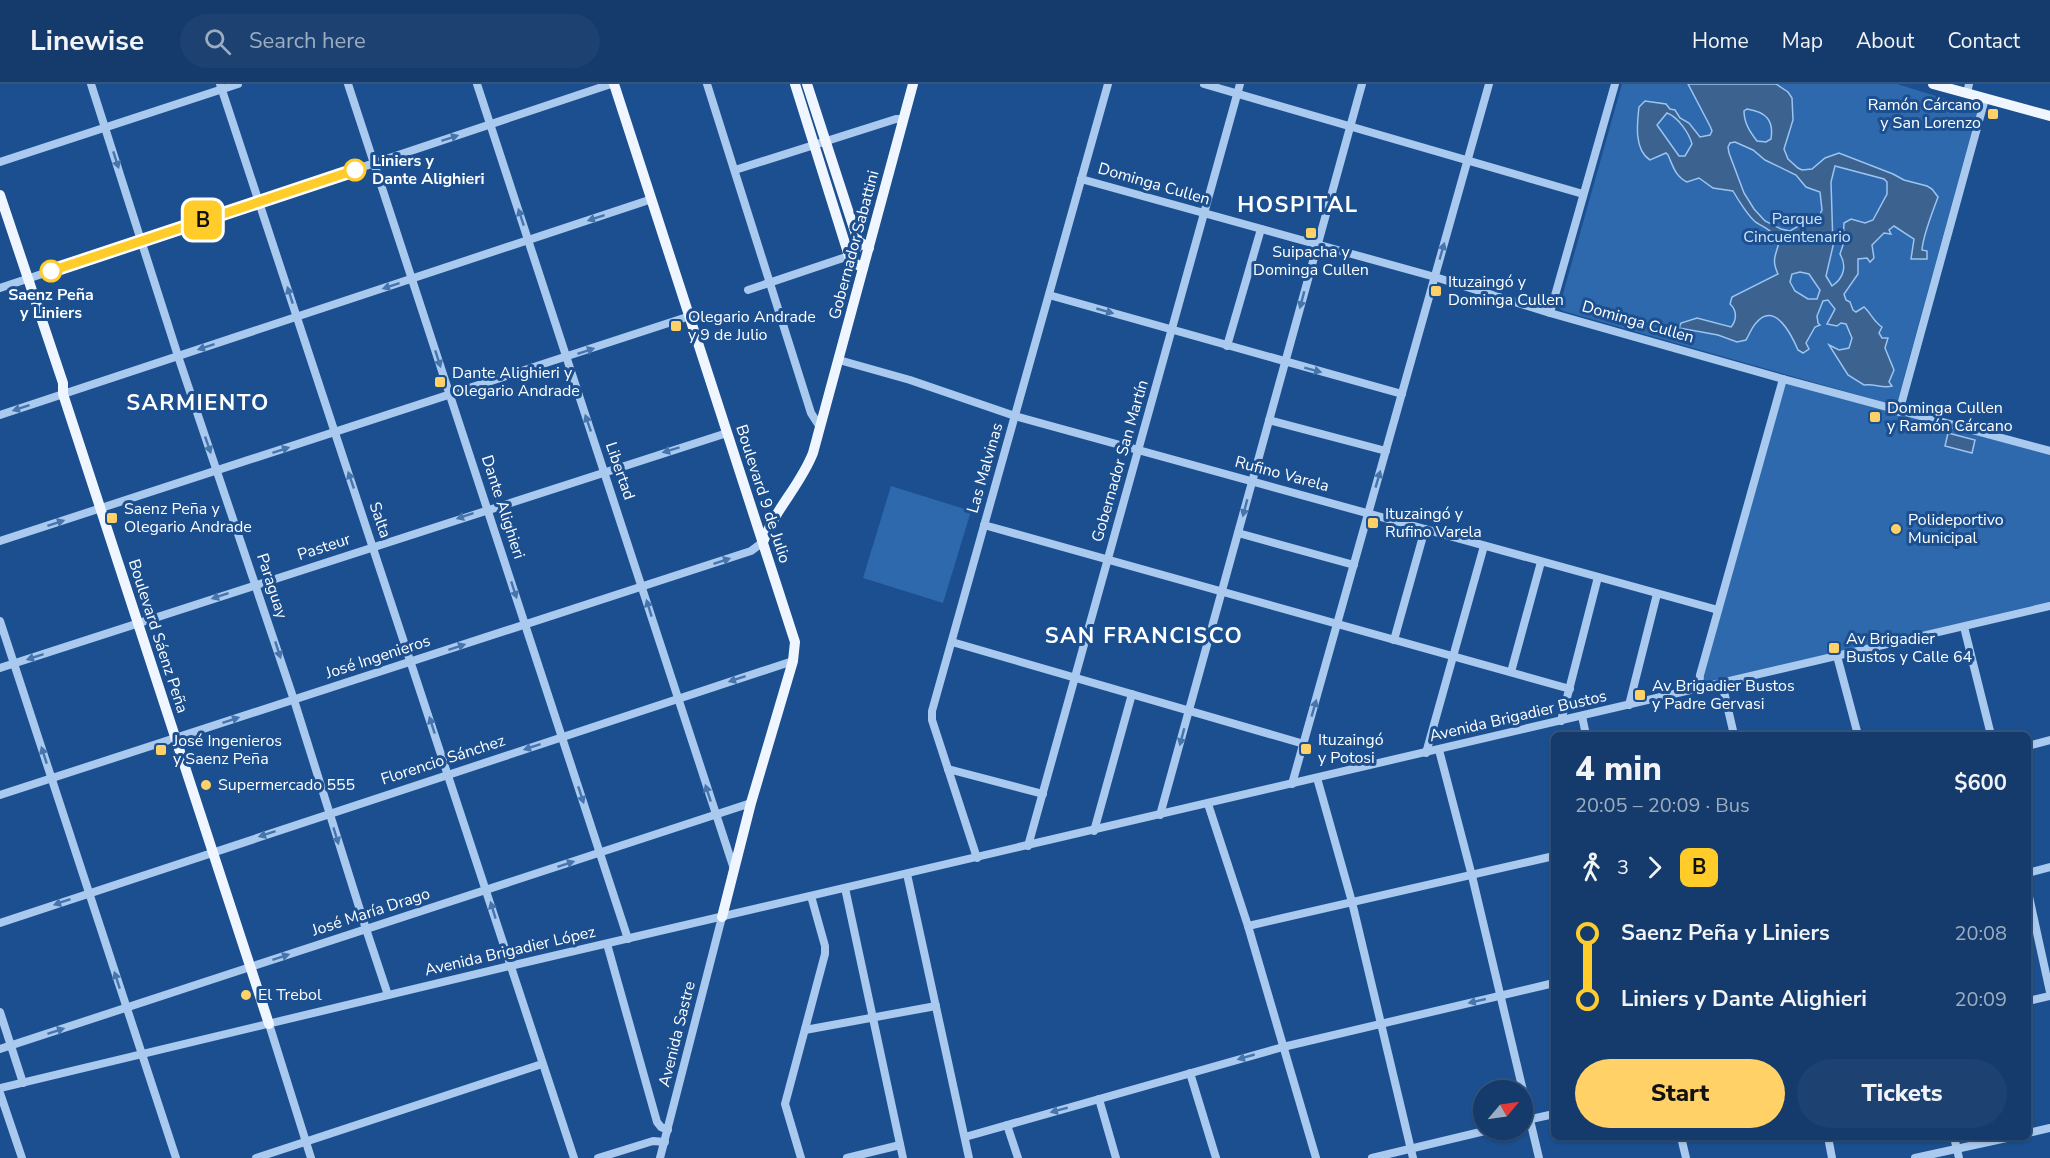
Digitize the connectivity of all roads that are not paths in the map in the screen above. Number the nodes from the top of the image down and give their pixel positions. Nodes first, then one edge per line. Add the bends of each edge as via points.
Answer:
1 (91, 84) edge
2 (238, 84) edge
3 (348, 84) edge
4 (477, 84) edge
5 (612, 84) edge
6 (707, 84) edge
7 (795, 84) edge
8 (807, 84) edge
9 (913, 84) edge
10 (1108, 84) edge
11 (1204, 84) edge
12 (1240, 84) edge
13 (1362, 84) edge
14 (1489, 84) edge
15 (1615, 84) edge
16 (1933, 84) edge
17 (221, 87) edge
18 (1968, 89) edge
19 (1238, 93) junction
20 (1985, 99) junction
21 (2050, 116) edge
22 (904, 119) junction
23 (491, 124) junction
24 (1350, 126) junction
25 (105, 128) junction
26 (826, 142) junction
27 (815, 145) junction
28 (1468, 160) junction
29 (0, 162) edge
30 (374, 163) junction
31 (735, 170) junction
32 (1081, 179) junction
33 (1583, 194) junction
34 (0, 195) edge
35 (652, 200) junction
36 (260, 202) junction
37 (1204, 213) junction
38 (0, 218) edge
39 (1261, 229) junction
40 (142, 241) junction
41 (528, 241) junction
42 (1318, 244) junction
43 (865, 246) junction
44 (849, 256) junction
45 (863, 268) junction
46 (1435, 277) junction
47 (412, 279) junction
48 (24, 280) junction
49 (771, 283) junction
50 (0, 288) edge
51 (748, 290) dead end
52 (1049, 295) junction
53 (1550, 313) junction
54 (690, 316) junction
55 (297, 317) junction
56 (1172, 330) junction
57 (1227, 346) junction
58 (178, 357) junction
59 (565, 357) junction
60 (839, 360) junction
61 (1285, 362) junction
62 (1783, 380) junction
63 (63, 394) junction
64 (1402, 394) junction
65 (450, 395) junction
66 (1899, 412) junction
67 (0, 415) edge
68 (1015, 416) junction
69 (1269, 420) junction
70 (820, 427) junction
71 (335, 432) junction
72 (727, 433) junction
73 (1138, 450) junction
74 (1386, 451) junction
75 (2050, 451) edge
76 (217, 471) junction
77 (604, 471) junction
78 (1252, 482) junction
79 (100, 509) junction
80 (488, 509) junction
81 (1369, 514) junction
82 (984, 525) junction
83 (1425, 529) junction
84 (1238, 533) junction
85 (0, 541) edge
86 (763, 542) junction
87 (373, 546) junction
88 (1484, 546) junction
89 (1108, 560) junction
90 (1541, 561) junction
91 (1354, 565) junction
92 (1598, 577) junction
93 (256, 585) junction
94 (643, 587) junction
95 (1222, 592) junction
96 (1657, 594) junction
97 (2050, 606) edge
98 (1718, 610) junction
99 (0, 621) edge
100 (138, 623) junction
101 (1338, 624) junction
102 (525, 625) junction
103 (1964, 627) junction
104 (1394, 640) junction
105 (952, 642) junction
106 (1453, 656) junction
107 (1837, 656) junction
108 (793, 661) junction
109 (412, 662) junction
110 (14, 664) junction
111 (0, 668) edge
112 (1511, 672) junction
113 (1075, 677) junction
114 (1722, 683) junction
115 (1699, 688) junction
116 (1570, 689) junction
117 (1132, 694) junction
118 (677, 698) junction
119 (294, 700) junction
120 (1629, 705) junction
121 (1189, 710) junction
122 (1582, 716) junction
123 (1561, 721) junction
124 (1586, 732) edge
125 (1733, 732) edge
126 (1857, 732) edge
127 (1990, 732) edge
128 (562, 737) junction
129 (176, 738) junction
130 (2050, 740) edge
131 (1304, 744) junction
132 (2031, 745) edge
133 (1439, 750) junction
134 (1426, 753) junction
135 (948, 769) junction
136 (448, 774) junction
137 (1317, 778) junction
138 (51, 779) junction
139 (1292, 784) junction
140 (1042, 794) junction
141 (0, 795) edge
142 (751, 803) junction
143 (1208, 804) junction
144 (329, 813) junction
145 (715, 814) junction
146 (1160, 815) junction
147 (1094, 831) junction
148 (1028, 846) junction
149 (213, 852) junction
150 (600, 852) junction
151 (1551, 857) edge
152 (976, 858) junction
153 (2050, 867) edge
154 (734, 868) junction
155 (2031, 872) edge
156 (907, 874) junction
157 (1472, 876) junction
158 (845, 888) junction
159 (486, 890) junction
160 (89, 893) junction
161 (811, 896) junction
162 (1352, 902) junction
163 (2031, 906) edge
164 (722, 917) junction
165 (0, 923) edge
166 (1248, 926) junction
167 (366, 929) junction
168 (628, 939) junction
169 (607, 944) junction
170 (510, 966) junction
171 (251, 967) junction
172 (1551, 984) edge
173 (2050, 994) edge
174 (388, 995) junction
175 (1500, 996) junction
176 (2031, 1000) edge
177 (936, 1006) junction
178 (126, 1008) junction
179 (0, 1012) edge
180 (873, 1018) junction
181 (1380, 1023) junction
182 (269, 1024) junction
183 (805, 1030) junction
184 (11, 1046) junction
185 (1283, 1047) junction
186 (0, 1049) edge
187 (142, 1056) junction
188 (542, 1064) junction
189 (1190, 1073) junction
190 (1518, 1080) edge
191 (23, 1083) junction
192 (0, 1091) edge
193 (1099, 1099) junction
194 (1551, 1115) edge
195 (1533, 1118) edge
196 (1007, 1125) junction
197 (2050, 1128) edge
198 (668, 1130) junction
199 (2031, 1132) edge
200 (1473, 1134) edge
201 (965, 1137) junction
202 (1533, 1140) edge
203 (1682, 1140) edge
204 (1829, 1140) edge
205 (2002, 1140) edge
206 (306, 1142) junction
207 (665, 1142) junction
208 (900, 1145) junction
209 (1410, 1148) junction
210 (1958, 1154) edge
211 (22, 1158) edge
212 (176, 1158) edge
213 (256, 1158) edge
214 (311, 1158) edge
215 (574, 1158) edge
216 (598, 1158) edge
217 (660, 1158) edge
218 (801, 1158) edge
219 (847, 1158) edge
220 (903, 1158) edge
221 (969, 1158) edge
222 (1018, 1158) edge
223 (1116, 1158) edge
224 (1216, 1158) edge
225 (1316, 1158) edge
226 (1372, 1158) edge
227 (1413, 1158) edge
228 (1539, 1158) edge
229 (1686, 1158) edge
230 (1832, 1158) edge
231 (1915, 1158) edge

1 - 25 street, Paraguay
2 - 17 street
3 - 30 street, Dante Alighieri
4 - 23 street, Libertad
5 - 23 street
5 - 35 main road, Boulevard 9 de Julio
6 - 31 street
7 - 27 main road
8 - 26 main road
9 - 22 main road, Gobernador Sabattini
10 - 32 street, Las Malvinas
11 - 19 street
12 - 19 street, Gobernador San Martín
13 - 24 street
14 - 28 street
15 - 33 street
16 - 18 main road
17 - 25 street
17 - 36 street, Salta
18 - 20 main road
19 - 24 street
19 - 37 street, Gobernador San Martín
20 - 21 main road
20 - 66 street
22 - 26 street
22 - 43 main road, Gobernador Sabattini
30 -> 23 street
41 -> 23 street, Libertad
24 - 28 street
24 - 42 street
25 - 29 street
25 -> 40 street, Paraguay
26 - 27 street
26 - 43 main road
27 - 31 street
27 - 44 main road
28 - 33 street
46 -> 28 street
30 - 36 street
30 - 47 street, Dante Alighieri
31 - 49 street
32 - 37 street, Dominga Cullen
32 - 52 street, Las Malvinas
33 - 53 street
34 - 48 main road, Boulevard Sáenz Peña
35 -> 41 street
35 - 54 main road, Boulevard 9 de Julio
36 - 40 street
55 -> 36 street, Salta
37 - 39 street, Dominga Cullen
37 - 56 street, Gobernador San Martín
38 - 48 main road, Boulevard Sáenz Peña
39 - 42 street, Dominga Cullen
39 - 57 street
40 - 48 street
40 - 58 street, Paraguay
41 - 47 street
41 - 59 street, Libertad
42 - 46 street, Dominga Cullen
42 -> 61 street
43 - 44 street
43 - 45 main road, Gobernador Sabattini
44 - 45 main road
44 - 49 street
45 - 60 main road, Gobernador Sabattini
46 - 53 street, Dominga Cullen
46 - 64 street
47 -> 55 street
47 -> 65 street, Dante Alighieri
48 - 50 street
48 - 63 main road, Boulevard Sáenz Peña via 63,383
49 - 51 street
49 - 70 street via 811,413
52 -> 56 street
52 - 68 street, Las Malvinas
53 - 62 street, Dominga Cullen
59 -> 54 street
54 - 72 main road, Boulevard 9 de Julio
55 -> 58 street
55 - 71 street, Salta
56 - 57 street
56 - 73 street, Gobernador San Martín
57 - 61 street
58 - 63 street
58 -> 76 street, Paraguay
59 - 65 street
77 -> 59 street, Libertad
60 - 68 street, Rufino Varela
60 - 70 main road, Gobernador Sabattini
61 -> 64 street
61 - 69 street
62 - 66 street, Dominga Cullen
62 - 98 street
63 -> 67 street
63 - 79 main road, Boulevard Sáenz Peña
64 - 74 street
65 - 71 street
65 - 80 street, Dante Alighieri
66 - 75 street, Dominga Cullen
68 - 73 street, Rufino Varela
68 - 82 street, Las Malvinas
69 - 74 street
69 - 78 street
70 - 86 main road, Gobernador Sabattini via 808,466 770,524
76 -> 71 street
87 -> 71 street, Salta
72 -> 77 street, Pasteur
72 - 86 main road, Boulevard 9 de Julio
73 - 78 street, Rufino Varela
73 - 89 street, Gobernador San Martín
81 -> 74 street
76 - 79 street
76 - 93 street, Paraguay
77 - 80 street, Pasteur
77 - 94 street, Libertad
78 - 81 street, Rufino Varela
78 -> 84 street
85 -> 79 street
79 - 100 main road, Boulevard Sáenz Peña
80 -> 87 street, Pasteur
80 -> 102 street, Dante Alighieri
81 - 83 street, Rufino Varela
81 - 91 street
82 - 89 street
82 - 105 street, Las Malvinas
83 - 88 street, Rufino Varela
83 - 104 street
84 - 91 street
84 - 95 street
94 -> 86 street, José Ingenieros via 751,551
86 - 108 main road, Boulevard 9 de Julio via 793,631
87 - 93 street, Pasteur
87 - 109 street, Salta
88 - 90 street, Rufino Varela
88 - 106 street
89 - 95 street
89 - 113 street, Gobernador San Martín
90 - 92 street, Rufino Varela
90 - 112 street
91 - 101 street
92 - 96 street, Rufino Varela
92 - 116 street
93 -> 100 street, Pasteur
93 -> 119 street, Paraguay
94 - 102 street, José Ingenieros
118 -> 94 street, Libertad
95 - 101 street
95 - 121 street
96 - 98 street, Rufino Varela
96 - 120 street
97 - 103 street, Avenida Brigadier Bustos
98 - 115 street
99 - 110 street
100 -> 110 street, Pasteur
100 - 129 main road, Boulevard Sáenz Peña
101 - 104 street
131 -> 101 street
109 -> 102 street, José Ingenieros
102 - 128 street, Dante Alighieri
103 - 107 street, Avenida Brigadier Bustos
103 - 127 street
104 - 106 street
105 - 113 street
105 - 135 street, Las Malvinas via 932,720
106 - 112 street
106 - 134 street
107 - 114 street, Avenida Brigadier Bustos
107 - 126 street
108 -> 118 street, Florencio Sánchez
108 - 142 main road, Boulevard 9 de Julio
109 - 119 street, José Ingenieros
136 -> 109 street, Salta
110 - 111 street, Pasteur
138 -> 110 street
112 - 116 street
113 - 117 street
113 - 140 street, Gobernador San Martín
114 - 115 street, Avenida Brigadier Bustos
114 - 125 street
115 - 120 street, Avenida Brigadier Bustos
116 - 123 street
117 - 121 street
117 - 147 street
118 - 128 street, Florencio Sánchez
145 -> 118 street, Libertad
129 -> 119 street, José Ingenieros
119 - 144 street, Paraguay
120 - 122 street, Avenida Brigadier Bustos
121 - 131 street
121 -> 146 street
122 - 123 street, Avenida Brigadier Bustos
122 - 124 street
123 - 133 street, Avenida Brigadier Bustos
128 -> 136 street, Florencio Sánchez
128 -> 150 street, Dante Alighieri
129 - 138 street, José Ingenieros
129 - 149 main road, Boulevard Sáenz Peña
130 - 132 street
131 - 139 street
133 - 134 street, Avenida Brigadier Bustos
133 - 157 street
134 - 137 street, Avenida Brigadier Bustos
135 - 140 street
135 - 152 street, Las Malvinas
136 - 144 street, Florencio Sánchez
136 - 159 street, Salta
137 - 139 street, Avenida Brigadier Bustos
137 - 162 street
138 - 141 street, José Ingenieros
138 - 160 street
139 - 143 street, Avenida Brigadier Bustos
140 - 148 street, Gobernador San Martín
142 - 145 street, José María Drago
142 - 154 main road, Boulevard 9 de Julio
143 - 146 street, Avenida Brigadier Bustos
143 - 166 street
144 -> 149 street, Florencio Sánchez
144 -> 167 street, Paraguay
145 - 150 street, José María Drago
145 - 154 street, Libertad
146 - 147 street, Avenida Brigadier Bustos
147 - 148 street, Avenida Brigadier Bustos
148 - 152 street, Avenida Brigadier López
149 - 160 street, Florencio Sánchez
149 - 171 main road, Boulevard Sáenz Peña
159 -> 150 street, José María Drago
150 - 168 street, Dante Alighieri
151 - 157 street
152 - 156 street, Avenida Brigadier López
153 - 155 street
154 - 164 main road, Boulevard 9 de Julio
156 - 158 street, Avenida Brigadier López
156 - 177 street
157 - 162 street
157 - 175 street
158 - 161 street, Avenida Brigadier López
158 - 180 street
159 - 167 street, José María Drago
170 -> 159 street, Salta
160 -> 165 street, Florencio Sánchez
178 -> 160 street
161 - 164 street, Avenida Brigadier López
161 - 183 street via 825,954
162 - 166 street
162 - 181 street
163 - 173 street
164 - 168 street, Avenida Brigadier López
164 - 198 street, Avenida Sastre
166 - 185 street
171 -> 167 street, José María Drago
167 - 174 street, Paraguay
168 - 169 street, Avenida Brigadier López
169 - 170 street, Avenida Brigadier López
169 - 198 street via 657,1122
170 - 174 street, Avenida Brigadier López
170 - 188 street, Salta
171 - 178 street, José María Drago
171 - 182 main road, Boulevard Sáenz Peña
172 - 175 street
173 - 176 street
174 - 182 street, Avenida Brigadier López
175 -> 181 street
175 - 190 street
177 - 180 street
177 - 201 street
184 -> 178 street, José María Drago
178 - 187 street
179 - 184 street
180 - 183 street
180 - 208 street
181 - 185 street
181 - 209 street
182 - 187 street, Avenida Brigadier López
182 - 206 street
183 - 218 street via 785,1104
184 - 186 street, José María Drago
184 - 191 street
185 -> 189 street
185 - 225 street
187 - 191 street, Avenida Brigadier López
187 - 212 street
188 - 206 street
188 - 215 street, Salta
189 - 193 street
189 - 224 street
191 - 192 street, Avenida Brigadier López
192 - 211 street
193 -> 196 street
193 - 223 street
194 - 195 street
196 - 201 street
196 - 222 street
197 - 199 street
198 - 207 street, Avenida Sastre
200 - 209 street
201 - 221 street
202 - 228 street
203 - 229 street
204 - 230 street
205 - 210 street
206 - 213 street
206 - 214 street
207 - 216 street via 653,1141
207 - 217 street, Avenida Sastre
208 - 219 street
208 - 220 street
209 - 226 street
209 - 227 street
210 - 231 street

